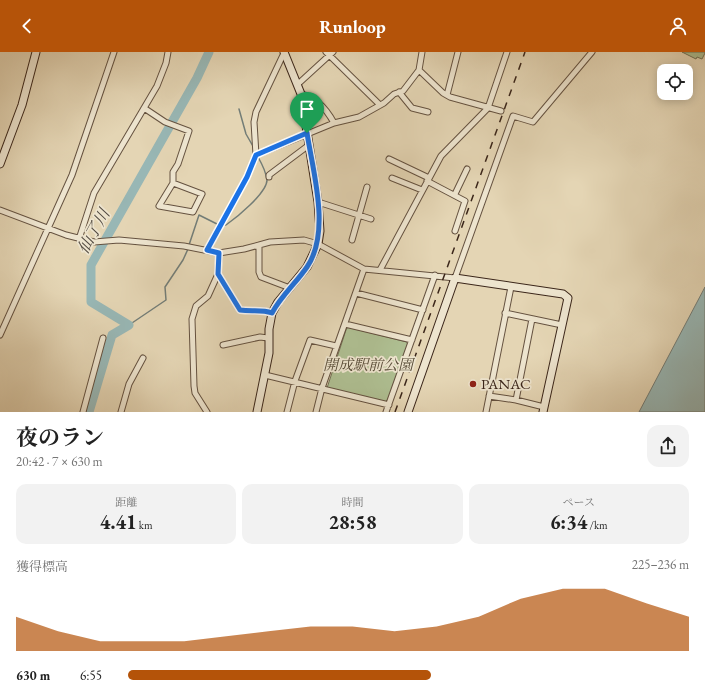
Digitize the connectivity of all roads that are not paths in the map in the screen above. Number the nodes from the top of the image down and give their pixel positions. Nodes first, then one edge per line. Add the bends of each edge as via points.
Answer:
1 (36, 52) edge
2 (114, 52) edge
3 (168, 52) edge
4 (284, 52) edge
5 (422, 52) edge
6 (458, 52) edge
7 (506, 52) edge
8 (592, 52) edge
9 (330, 53) edge
10 (419, 70) junction
11 (298, 84) junction
12 (399, 92) junction
13 (301, 94) junction
14 (447, 95) junction
15 (380, 105) junction
16 (144, 108) junction
17 (488, 108) junction
18 (501, 111) dead end
19 (428, 112) dead end
20 (334, 123) junction
21 (307, 133) junction
22 (309, 145) junction
23 (256, 155) junction
24 (389, 159) dead end
25 (0, 164) edge
26 (467, 169) dead end
27 (269, 177) dead end
28 (392, 178) dead end
29 (428, 180) junction
30 (173, 183) junction
31 (367, 187) dead end
32 (422, 190) junction
33 (455, 194) junction
34 (318, 202) junction
35 (0, 210) edge
36 (358, 215) junction
37 (371, 219) dead end
38 (48, 228) junction
39 (455, 231) dead end
40 (79, 239) junction
41 (352, 240) dead end
42 (318, 244) junction
43 (259, 245) junction
44 (207, 250) junction
45 (219, 253) junction
46 (364, 268) junction
47 (380, 270) junction
48 (218, 274) junction
49 (435, 275) junction
50 (455, 278) junction
51 (510, 287) junction
52 (290, 288) junction
53 (356, 293) junction
54 (423, 310) junction
55 (272, 313) junction
56 (505, 313) junction
57 (532, 319) junction
58 (345, 324) junction
59 (562, 325) junction
60 (0, 335) edge
61 (103, 338) dead end
62 (268, 338) junction
63 (412, 340) junction
64 (223, 346) dead end
65 (336, 346) junction
66 (143, 358) dead end
67 (265, 375) junction
68 (295, 381) junction
69 (322, 388) junction
70 (489, 396) junction
71 (516, 400) junction
72 (389, 405) junction
73 (544, 409) edge
74 (83, 412) edge
75 (121, 412) edge
76 (205, 412) edge
77 (257, 412) edge
78 (287, 412) edge
79 (316, 412) edge
80 (386, 412) edge
81 (408, 412) edge
82 (486, 412) edge

1 - 25 street via 22,105
2 - 38 street via 72,175
3 - 16 street via 161,76
4 - 11 street
4 - 23 street via 256,112
5 - 10 street
6 - 14 street
7 - 17 street
8 - 50 street via 533,122 512,115
9 - 11 street
9 - 15 street
10 - 12 street via 403,91
10 - 14 street
11 - 13 street
12 - 15 street
12 - 19 street via 412,108
13 - 20 street via 307,95 327,110
13 - 21 street
14 - 17 street
15 - 20 street via 359,117
16 - 30 street via 165,122 189,131 173,172
16 - 40 street via 94,193
17 - 18 street
17 - 29 street via 447,148
20 - 21 street
21 - 22 street
21 - 23 street
22 - 27 street
22 - 34 street
23 - 44 street via 247,177
24 - 29 street
26 - 33 street
28 - 32 street
29 - 32 street
29 - 33 street
30 - 30 street via 202,194 193,212 158,206
31 - 36 street
32 - 47 street
33 - 39 street via 465,201
34 - 36 street
34 - 42 street
35 - 38 street
36 - 37 street
36 - 41 street
38 - 40 street
38 - 60 street
40 - 44 street via 94,242 119,240
42 - 43 street via 290,240
42 - 46 street
42 - 52 street via 308,267
43 - 45 street
43 - 52 street via 258,272 261,277
44 - 45 street
45 - 48 street
46 - 47 street
46 - 53 street
47 - 49 street
48 - 55 street via 240,310 261,309
48 - 76 street via 208,296 196,306 192,319 194,386
49 - 50 street
49 - 54 street
50 - 51 street
50 - 81 street
51 - 56 street
51 - 59 street via 564,294 568,298
52 - 55 street
53 - 54 street
53 - 58 street
54 - 63 street
55 - 62 street
56 - 57 street
56 - 70 street
57 - 59 street
57 - 71 street
58 - 63 street
58 - 65 street
59 - 73 street
61 - 74 street
62 - 64 street via 256,338
62 - 67 street
63 - 72 street
65 - 68 street via 310,340
65 - 69 street
66 - 75 street via 129,384
67 - 68 street
67 - 77 street
68 - 69 street
68 - 78 street
69 - 72 street
69 - 79 street
70 - 71 street
70 - 82 street
71 - 73 street
72 - 80 street

